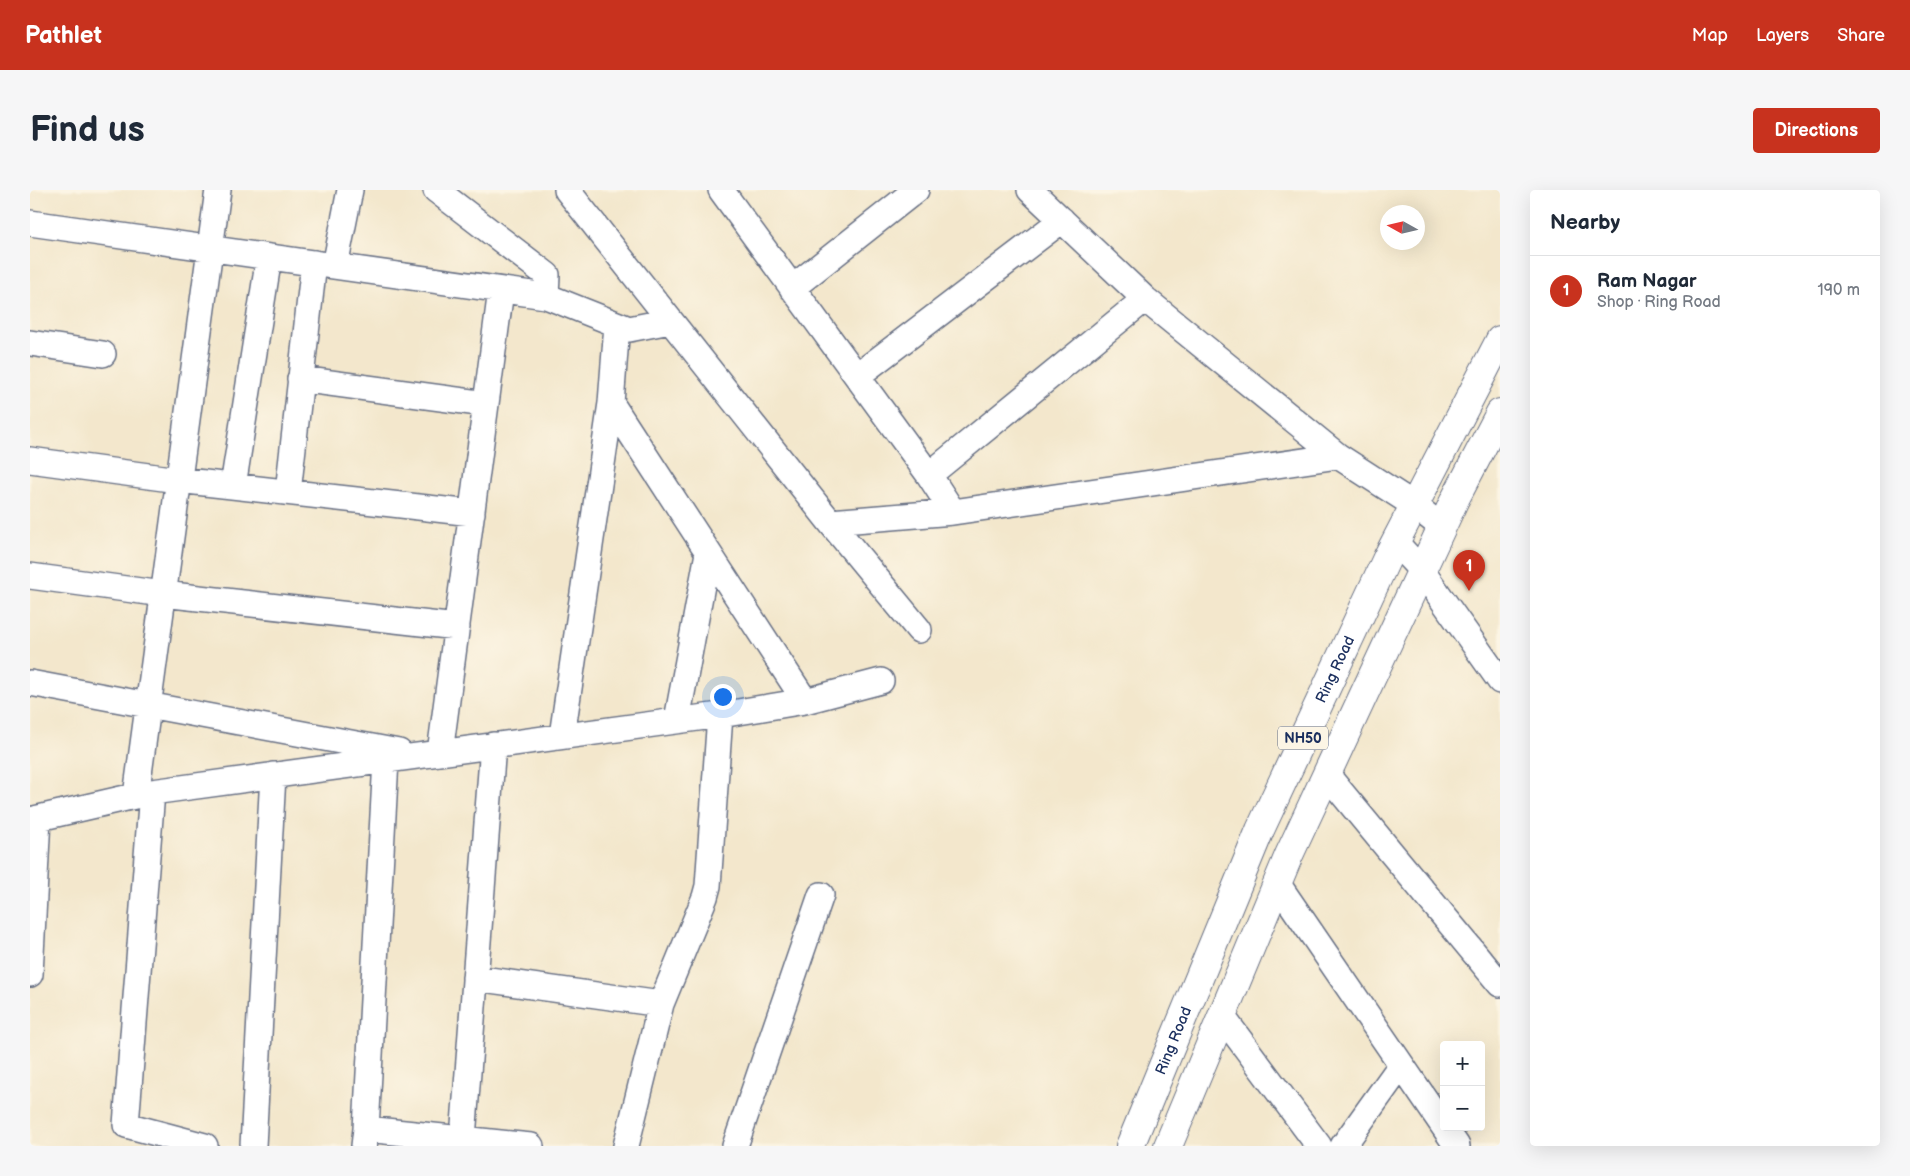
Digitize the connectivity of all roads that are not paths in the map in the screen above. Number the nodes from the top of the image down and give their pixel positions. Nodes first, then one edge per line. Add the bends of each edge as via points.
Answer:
1 (218, 190) edge
2 (350, 190) edge
3 (436, 190) edge
4 (567, 190) edge
5 (916, 190) edge
6 (1030, 190) edge
7 (730, 194) edge
8 (1062, 220) junction
9 (30, 223) edge
10 (210, 248) junction
11 (270, 257) junction
12 (324, 264) junction
13 (792, 288) junction
14 (501, 290) junction
15 (546, 296) junction
16 (1145, 299) junction
17 (670, 320) junction
18 (617, 325) junction
19 (1500, 340) edge
20 (30, 343) edge
21 (103, 354) dead end
22 (857, 376) junction
23 (300, 379) junction
24 (611, 403) junction
25 (486, 404) junction
26 (1500, 413) edge
27 (1338, 456) junction
28 (30, 460) edge
29 (929, 475) junction
30 (178, 480) junction
31 (233, 486) junction
32 (288, 492) junction
33 (1414, 506) junction
34 (472, 512) junction
35 (953, 512) junction
36 (830, 522) junction
37 (1442, 527) junction
38 (1394, 542) junction
39 (708, 553) junction
40 (1422, 571) junction
41 (30, 576) edge
42 (163, 594) junction
43 (457, 627) junction
44 (919, 630) dead end
45 (881, 681) dead end
46 (1500, 681) edge
47 (30, 683) edge
48 (805, 701) junction
49 (148, 704) junction
50 (720, 715) junction
51 (677, 720) junction
52 (562, 736) junction
53 (493, 745) junction
54 (429, 754) junction
55 (386, 760) junction
56 (273, 775) junction
57 (1327, 775) junction
58 (144, 794) junction
59 (34, 819) edge
60 (1277, 884) junction
61 (821, 895) dead end
62 (30, 974) edge
63 (475, 978) junction
64 (1500, 984) edge
65 (660, 1004) junction
66 (1222, 1016) junction
67 (1401, 1065) junction
68 (1440, 1121) edge
69 (1447, 1131) edge
70 (124, 1135) edge
71 (365, 1138) edge
72 (462, 1138) junction
73 (205, 1146) edge
74 (254, 1146) edge
75 (531, 1146) edge
76 (626, 1146) edge
77 (735, 1146) edge
78 (1130, 1146) edge
79 (1168, 1146) edge
80 (1319, 1146) edge
81 (1343, 1146) edge
82 (1457, 1146) edge

1 - 10 street
2 - 12 street
3 - 15 street via 547,275
4 - 17 street
5 - 13 street
6 - 8 street
7 - 13 street
8 - 16 street
8 - 22 street
9 - 10 street
10 - 11 street
10 - 30 street
11 - 12 street
11 - 31 street
12 - 14 street
12 - 23 street
13 - 22 street
14 - 15 street
14 - 25 street
15 - 18 street
16 - 27 street
16 - 29 street
17 - 18 street via 629,329
17 - 36 street
18 - 24 street
19 - 33 highway, Ring Road / NH50
20 - 21 street
22 - 29 street
23 - 25 street
23 - 32 street
24 - 39 street
24 - 52 street
25 - 34 street
26 - 37 highway, NH50
27 - 33 street
27 - 35 street
28 - 30 street
29 - 35 street
30 - 31 street
30 - 42 street
31 - 32 street
32 - 34 street
33 - 37 street
33 - 38 highway, Ring Road / NH50
34 - 43 street
35 - 36 street
36 - 44 street
37 - 40 highway, NH50
38 - 40 street
38 - 78 highway, Ring Road / NH50 via 1260,830
39 - 48 street
39 - 51 street
40 - 46 street
40 - 57 highway, NH50
41 - 42 street
42 - 43 street
42 - 49 street
43 - 54 street
45 - 48 street
47 - 49 street
48 - 50 street
49 - 54 street
49 - 58 street
50 - 51 street
50 - 65 street via 706,897
51 - 52 street
52 - 53 street
53 - 54 street
53 - 63 street
54 - 55 street
55 - 56 street
55 - 71 street
56 - 58 street
56 - 74 street
57 - 60 highway, NH50
57 - 64 street
58 - 59 street
58 - 70 street
59 - 62 street
60 - 66 highway, NH50
60 - 67 street
61 - 77 street
63 - 65 street
63 - 72 street
65 - 76 street
66 - 79 highway, NH50
66 - 80 street
67 - 68 street
67 - 81 street
69 - 82 street
70 - 73 street
71 - 72 street
72 - 75 street

